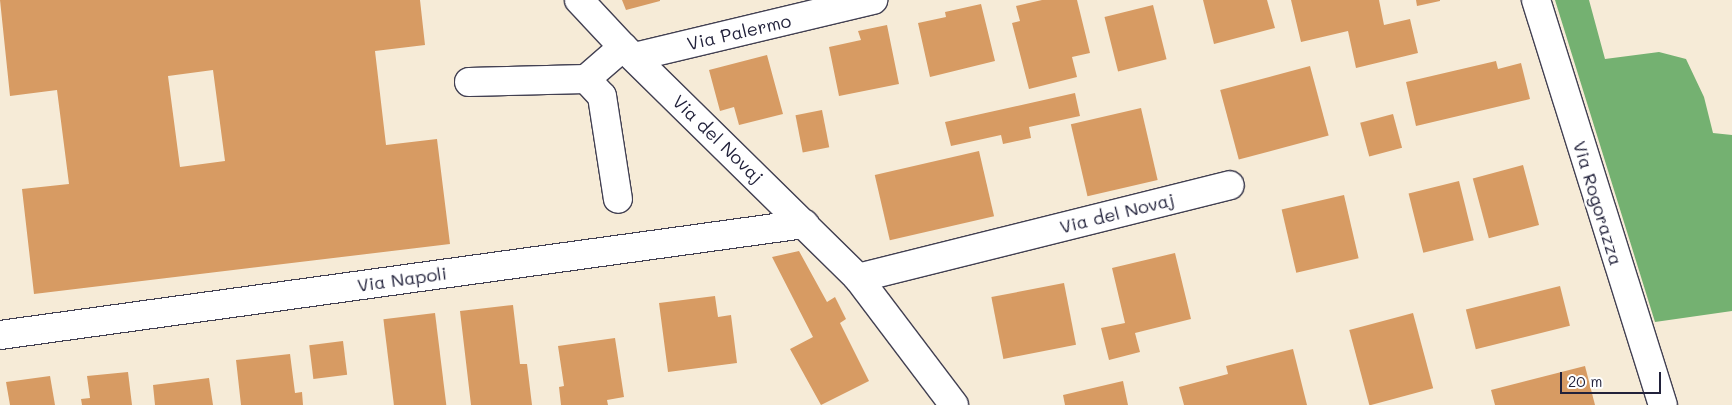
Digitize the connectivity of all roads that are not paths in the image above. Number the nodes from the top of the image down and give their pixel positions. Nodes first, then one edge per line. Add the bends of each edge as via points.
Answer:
1 (579, 0) edge
2 (873, 0) edge
3 (1536, 0) edge
4 (629, 52) junction
5 (586, 79) junction
6 (469, 82) dead end
7 (1230, 185) dead end
8 (618, 199) dead end
9 (804, 224) junction
10 (858, 278) junction
11 (0, 335) edge
12 (954, 405) edge
13 (1663, 405) edge

1 - 4 street, Via del Novaj
2 - 4 street, Via Palermo
3 - 13 street, Via Rogorazza
4 - 5 street
4 - 9 street, Via del Novaj
5 - 6 street
5 - 8 street via 602,96
7 - 10 street, Via del Novaj
9 - 10 street, Via del Novaj
9 - 11 street, Via Napoli
10 - 12 street, Via del Novaj

